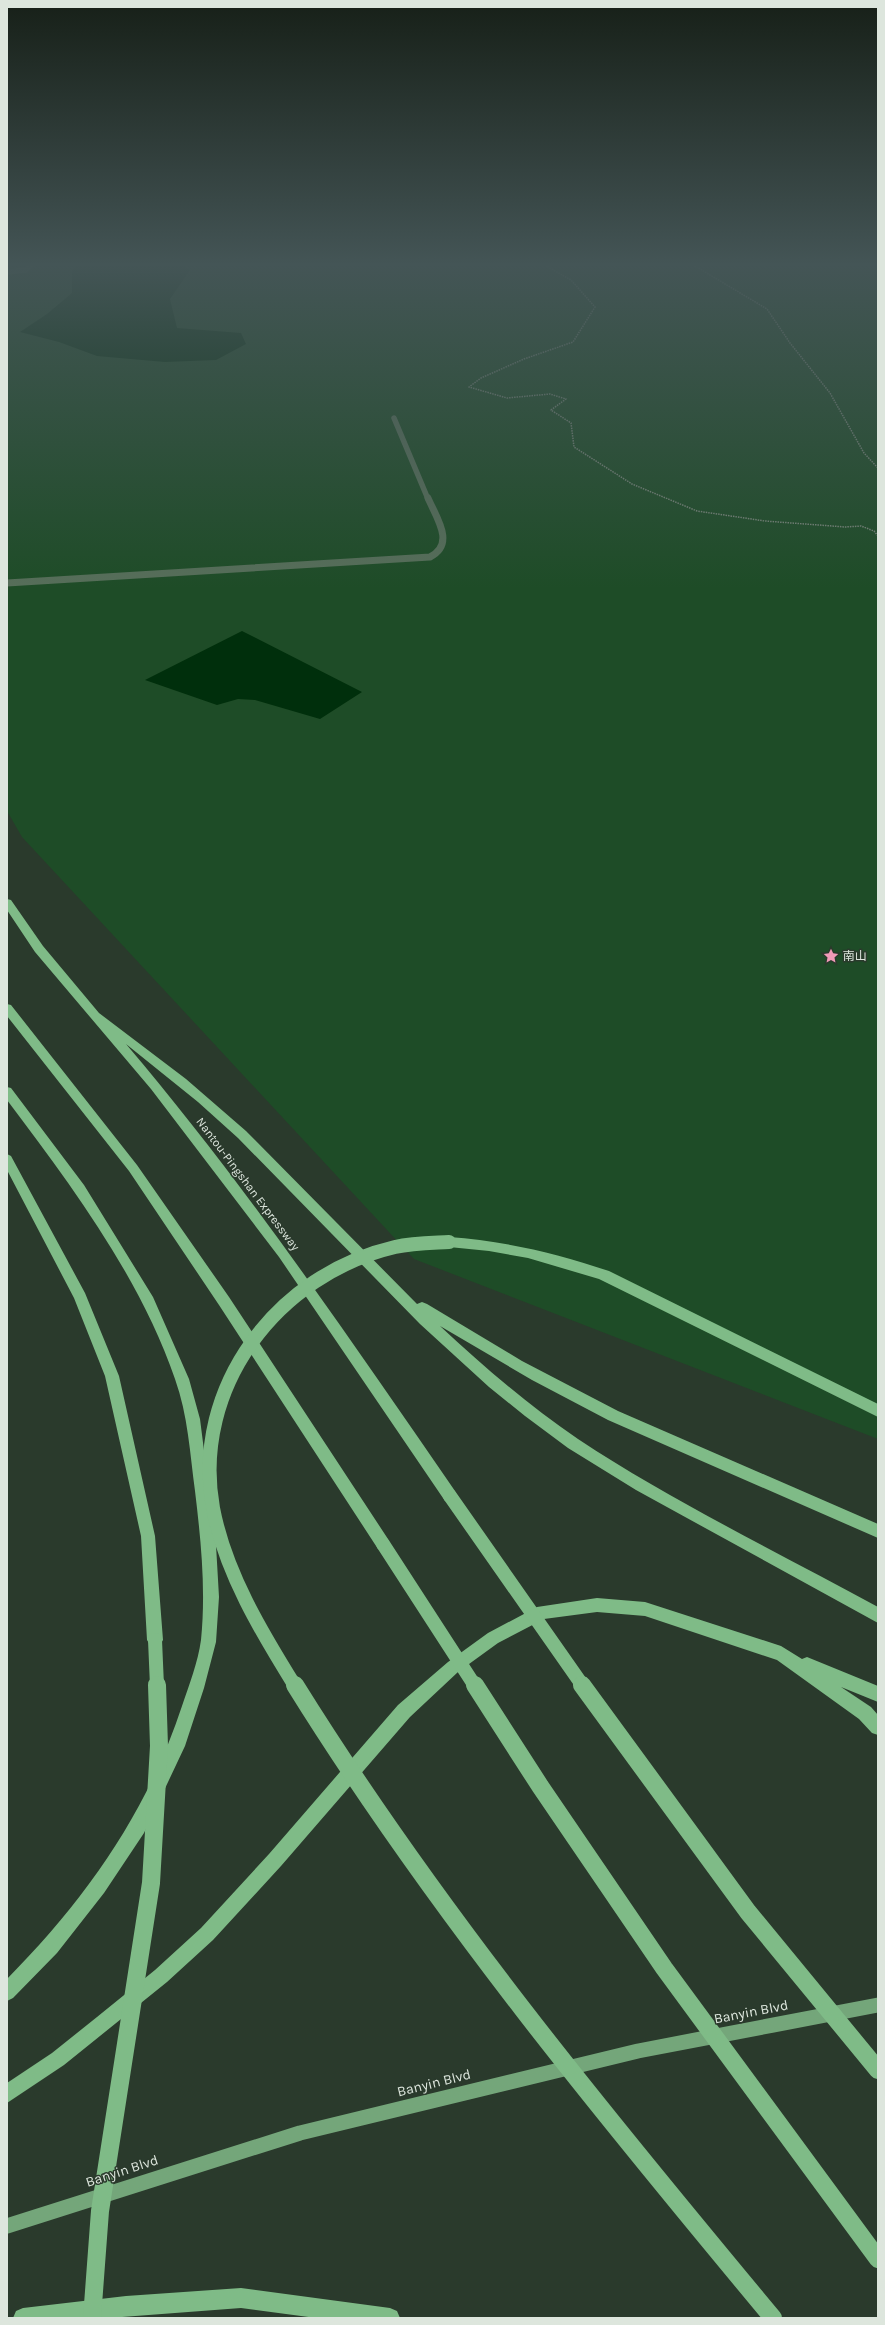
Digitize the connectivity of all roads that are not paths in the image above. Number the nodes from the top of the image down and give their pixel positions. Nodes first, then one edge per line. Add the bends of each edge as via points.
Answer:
1 (394, 418) dead end
2 (7, 583) edge
3 (7, 902) edge
4 (7, 1008) edge
5 (97, 1016) junction
6 (7, 1091) edge
7 (7, 1159) edge
8 (401, 1295) junction
9 (878, 1411) edge
10 (878, 1531) edge
11 (878, 1615) edge
12 (781, 1654) junction
13 (878, 1694) edge
14 (878, 1727) edge
15 (7, 1992) edge
16 (878, 2005) edge
17 (878, 2070) edge
18 (7, 2094) edge
19 (7, 2226) edge
20 (878, 2259) edge
21 (23, 2318) edge
22 (92, 2318) edge
23 (390, 2318) edge
24 (773, 2318) edge

1 - 2 lane via 442,533 443,547 438,553 414,559 57,578
3 - 5 highway, Nantou-Pingshan Expressway via 39,949
4 - 20 highway, bridge via 133,1168 224,1301 540,1786 664,1968
5 - 8 highway via 200,1096 261,1153
5 - 17 highway, Nantou-Pingshan Expressway, bridge via 155,1086 283,1253 596,1705 748,1912
6 - 15 highway via 84,1194 148,1301 182,1379 194,1427 209,1545 211,1597 208,1642 196,1688 177,1746 138,1827 98,1887 50,1947
7 - 22 highway, bridge via 80,1297 112,1376 148,1536 159,1746 151,1883 100,2211
8 - 10 highway via 514,1364 577,1398
8 - 11 highway via 475,1367 530,1413 589,1453 649,1490
9 - 24 highway, bridge via 604,1275 564,1260 527,1251 488,1244 450,1242 415,1243 384,1250 354,1261 301,1291 256,1333 236,1363 222,1390 212,1427 209,1464 211,1497 220,1535 237,1580 267,1642 328,1739 520,2006 622,2136
12 - 13 highway
12 - 14 highway via 865,1712
12 - 18 highway via 645,1609 597,1605 542,1612 493,1638 453,1667 404,1710 275,1860 207,1934 161,1976 92,2032
16 - 19 main road, Banyin Blvd, bridge via 638,2051 300,2133
21 - 23 highway via 126,2306 241,2298

